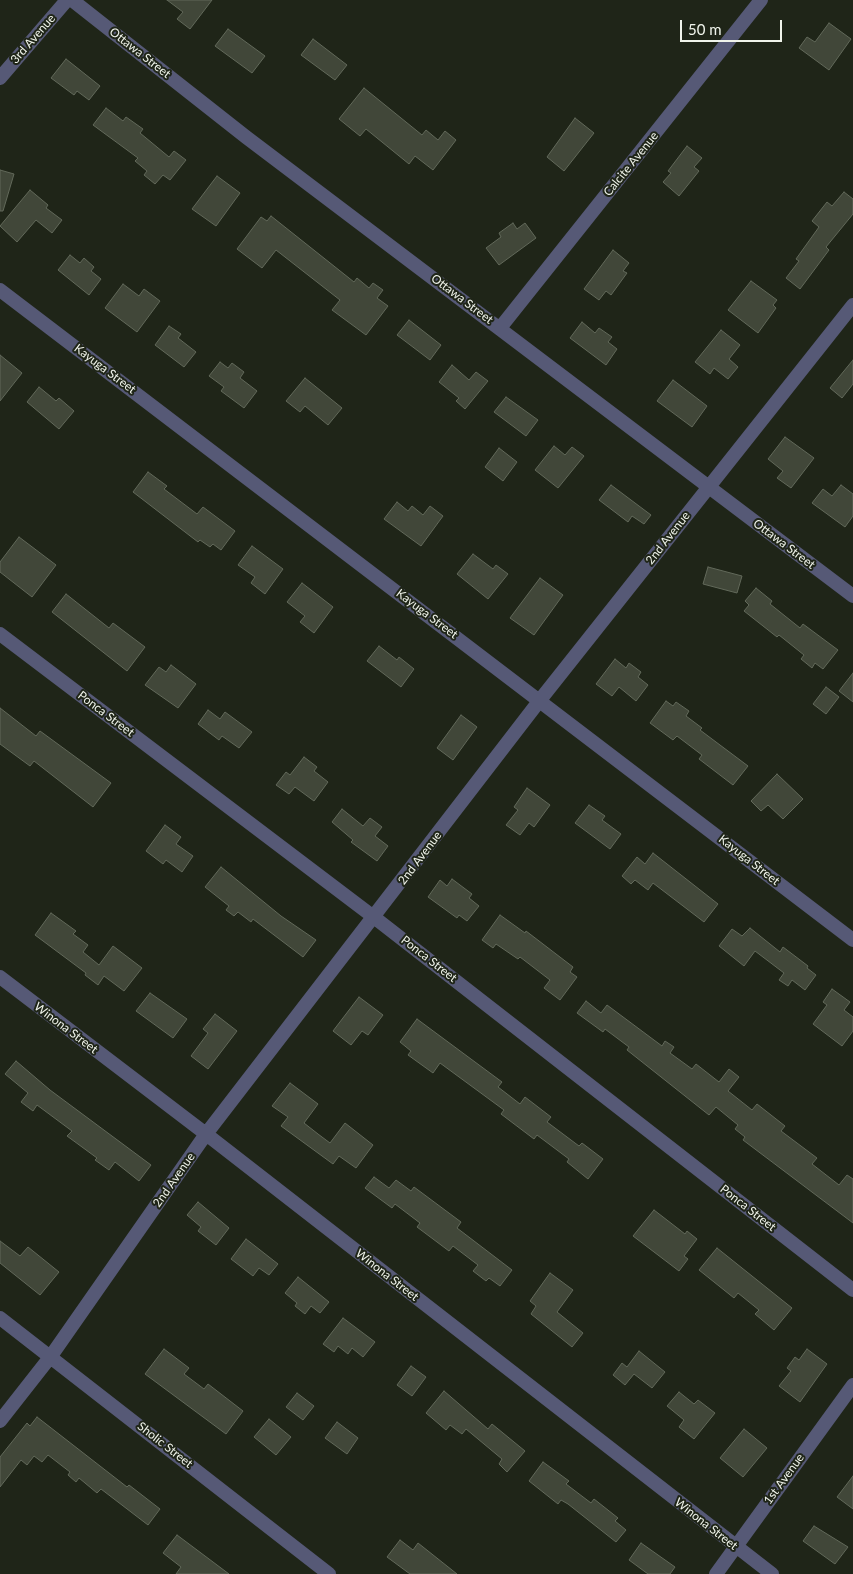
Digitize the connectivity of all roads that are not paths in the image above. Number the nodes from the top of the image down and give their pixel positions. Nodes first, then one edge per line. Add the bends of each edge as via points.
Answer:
1 (761, 0) edge
2 (64, 1) edge
3 (0, 78) edge
4 (0, 290) edge
5 (853, 305) edge
6 (500, 328) junction
7 (709, 488) junction
8 (853, 596) edge
9 (0, 634) edge
10 (540, 700) junction
11 (375, 918) junction
12 (853, 940) edge
13 (0, 977) edge
14 (206, 1134) junction
15 (853, 1290) edge
16 (0, 1318) edge
17 (51, 1356) junction
18 (853, 1385) edge
19 (0, 1421) edge
20 (736, 1546) junction
21 (329, 1574) edge
22 (716, 1574) edge
23 (772, 1574) edge

1 - 6 street, Calcite Avenue
2 - 3 street, 3rd Avenue
2 - 6 street, Ottawa Street
4 - 10 street, Kayuga Street
5 - 7 street, 2nd Avenue
6 - 7 street, Ottawa Street
7 - 8 street, Ottawa Street
7 - 10 street, 2nd Avenue
9 - 11 street, Ponca Street
10 - 11 street, 2nd Avenue
10 - 12 street, Kayuga Street
11 - 14 street, 2nd Avenue
11 - 15 street, Ponca Street
13 - 14 street, Winona Street
14 - 17 street, 2nd Avenue
14 - 20 street, Winona Street
16 - 17 street, Sholic Street
17 - 19 street, 2nd Avenue
17 - 21 street, Sholic Street
18 - 20 street, 1st Avenue
20 - 22 street, 1st Avenue
20 - 23 street, Winona Street

